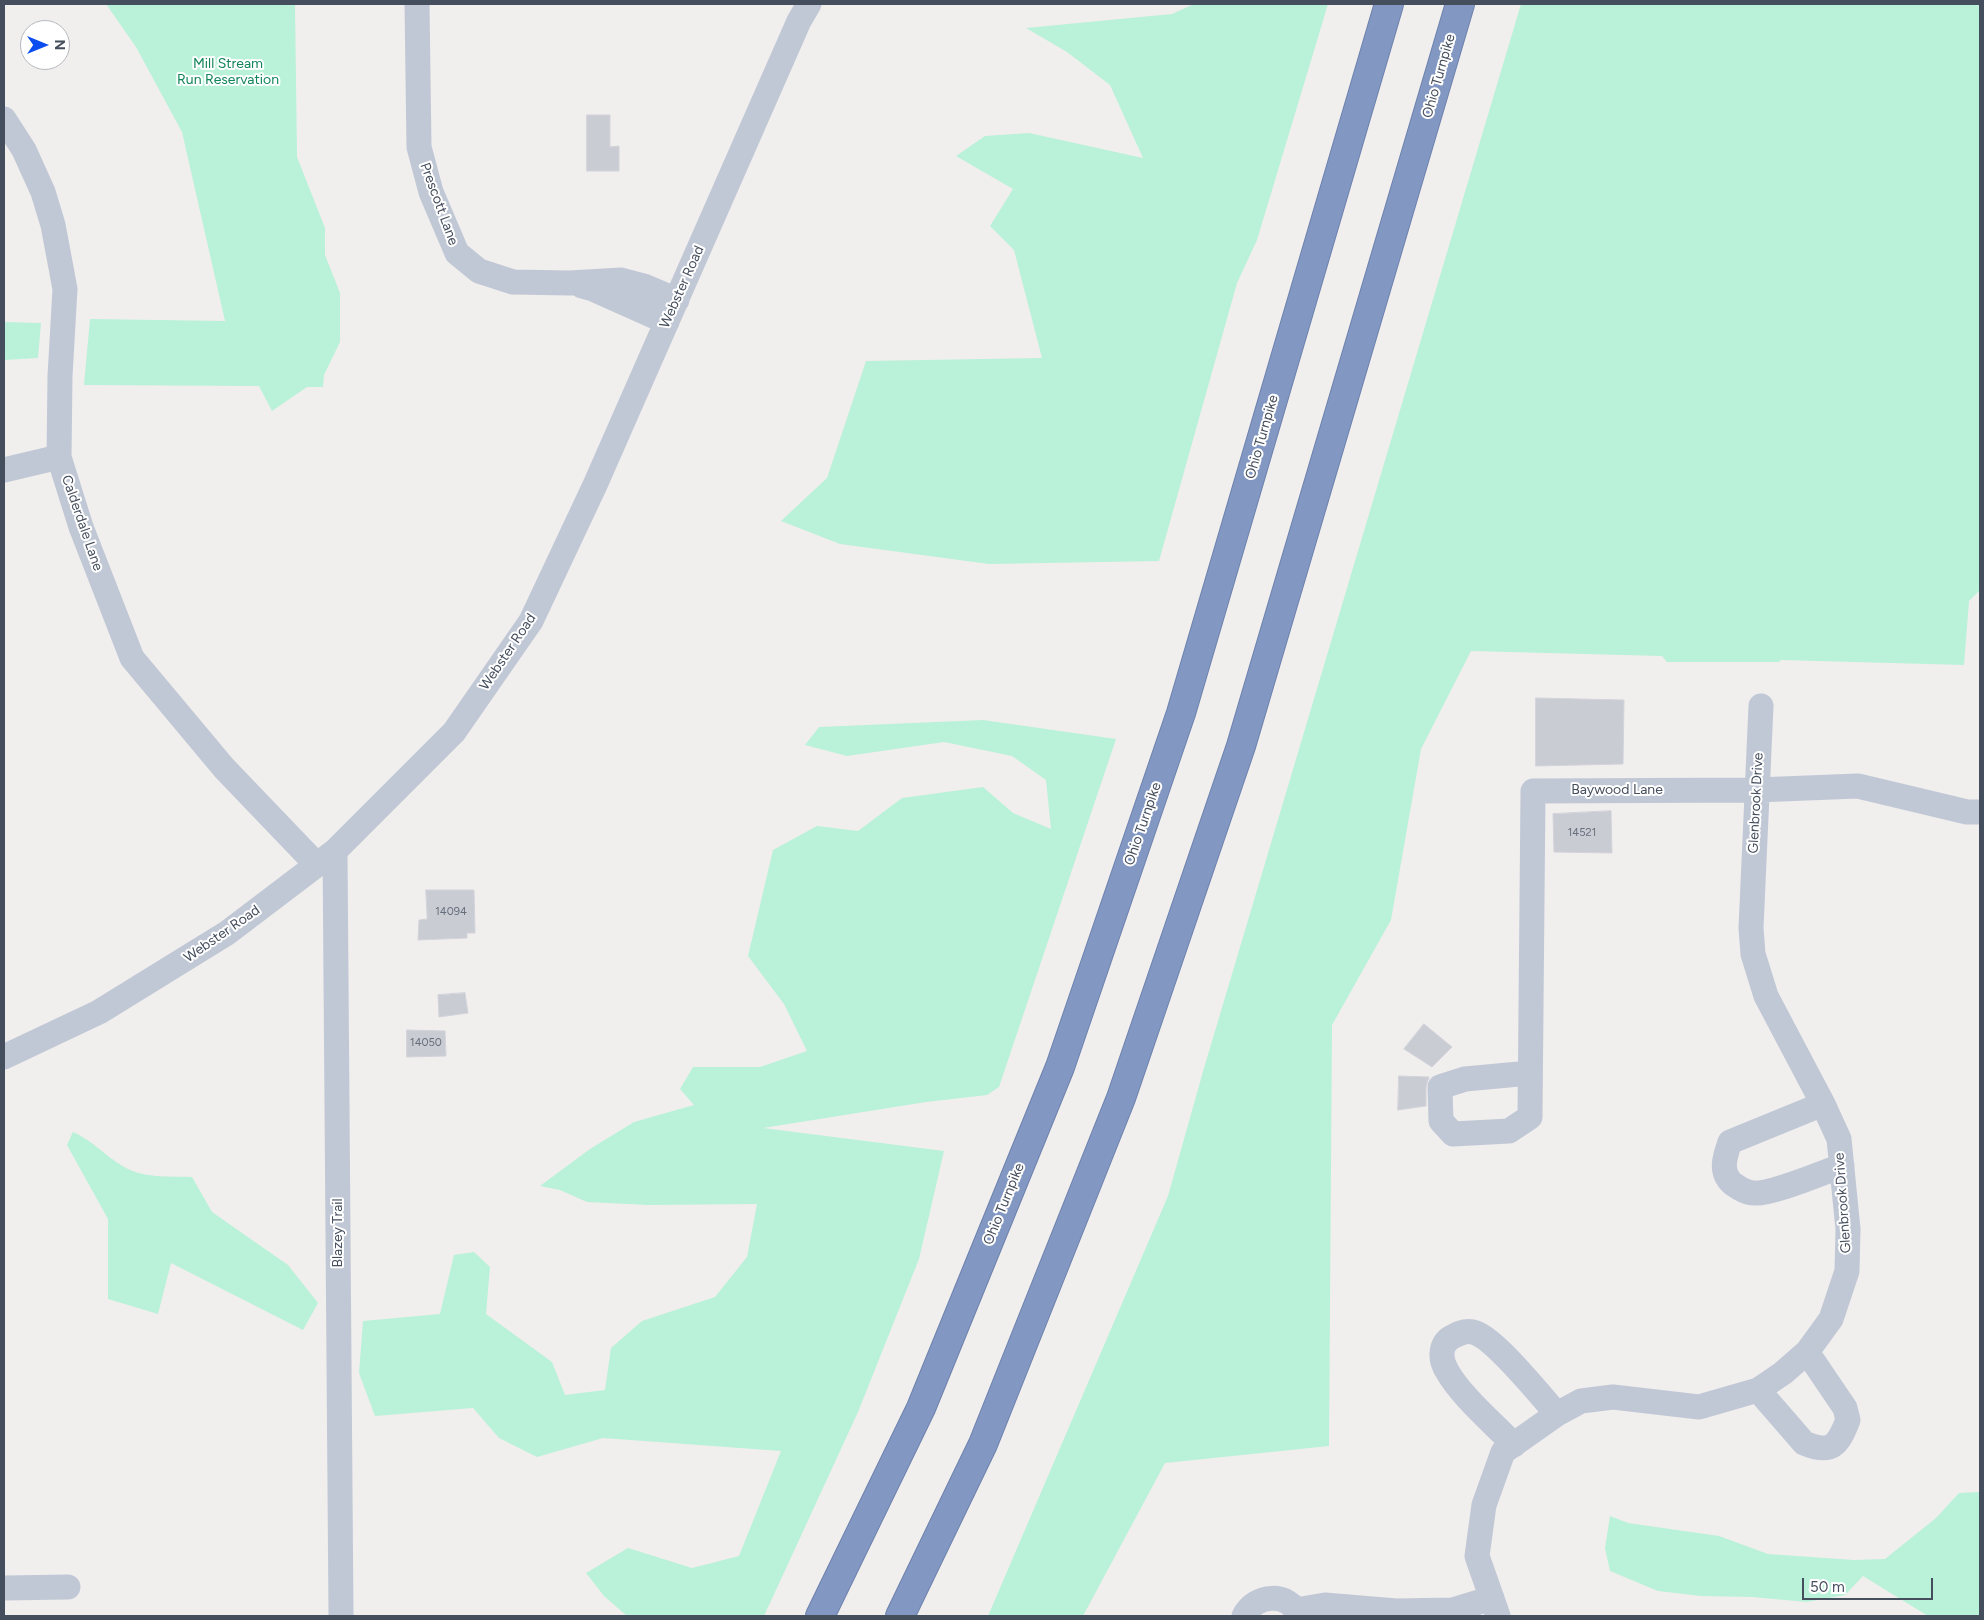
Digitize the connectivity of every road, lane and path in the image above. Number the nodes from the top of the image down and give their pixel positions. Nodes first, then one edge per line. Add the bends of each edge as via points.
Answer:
1 (417, 4) edge
2 (809, 4) edge
3 (1389, 4) edge
4 (1460, 4) edge
5 (4, 119) edge
6 (570, 283) junction
7 (677, 300) junction
8 (667, 322) junction
9 (59, 456) junction
10 (4, 470) edge
11 (1761, 706) dead end
12 (1756, 790) junction
13 (1980, 812) edge
14 (325, 857) junction
15 (4, 1057) edge
16 (1530, 1073) dead end
17 (1823, 1104) junction
18 (1842, 1166) junction
19 (1807, 1352) junction
20 (1758, 1390) junction
21 (1557, 1414) junction
22 (1514, 1444) junction
23 (68, 1587) dead end
24 (4, 1588) edge
25 (1495, 1607) edge
26 (1298, 1613) edge
27 (341, 1616) edge
28 (820, 1616) edge
29 (900, 1616) edge
30 (1244, 1616) edge

1 - 6 street, Prescott Lane via 419,147 432,192 457,253 480,271 512,282
2 - 7 street, Webster Road
3 - 28 highway, Ohio Turnpike via 1181,713 1060,1067 921,1408
4 - 29 highway, Ohio Turnpike via 1241,746 1122,1098 983,1444
5 - 9 street, Calderdale Lane via 24,150 44,192 65,289
6 - 7 street, Prescott Lane via 621,280
6 - 8 street, Prescott Lane via 593,289
7 - 8 street, Webster Road
8 - 14 street, Webster Road via 531,621 454,732
9 - 10 street
9 - 14 street, Calderdale Lane via 81,527 132,658 224,768
11 - 12 street, Glenbrook Drive
12 - 13 street, Baywood Lane via 1858,786 1967,812
12 - 16 street, Baywood Lane via 1533,791
12 - 17 street, Glenbrook Drive via 1753,954 1766,996
14 - 15 street, Webster Road via 227,933 147,984 99,1012
14 - 27 street, Blazey Trail
17 - 18 street, Glenbrook Drive via 1839,1139
17 - 18 street via 1730,1142 1724,1157 1725,1171 1730,1181 1754,1194
18 - 19 street, Glenbrook Drive via 1848,1229 1847,1271 1831,1319
19 - 20 street, Glenbrook Drive
19 - 20 street via 1844,1408 1848,1420 1840,1441 1825,1448 1804,1443
20 - 21 street, Glenbrook Drive via 1699,1407 1613,1397 1581,1401
21 - 22 street, Glenbrook Drive
21 - 22 street via 1497,1348 1477,1333 1465,1331 1446,1339 1442,1357 1445,1369
22 - 25 street, Glenbrook Drive via 1503,1452 1484,1505 1477,1556
23 - 24 street
25 - 26 street via 1396,1611 1325,1605
26 - 30 street via 1283,1600 1274,1598 1262,1599

